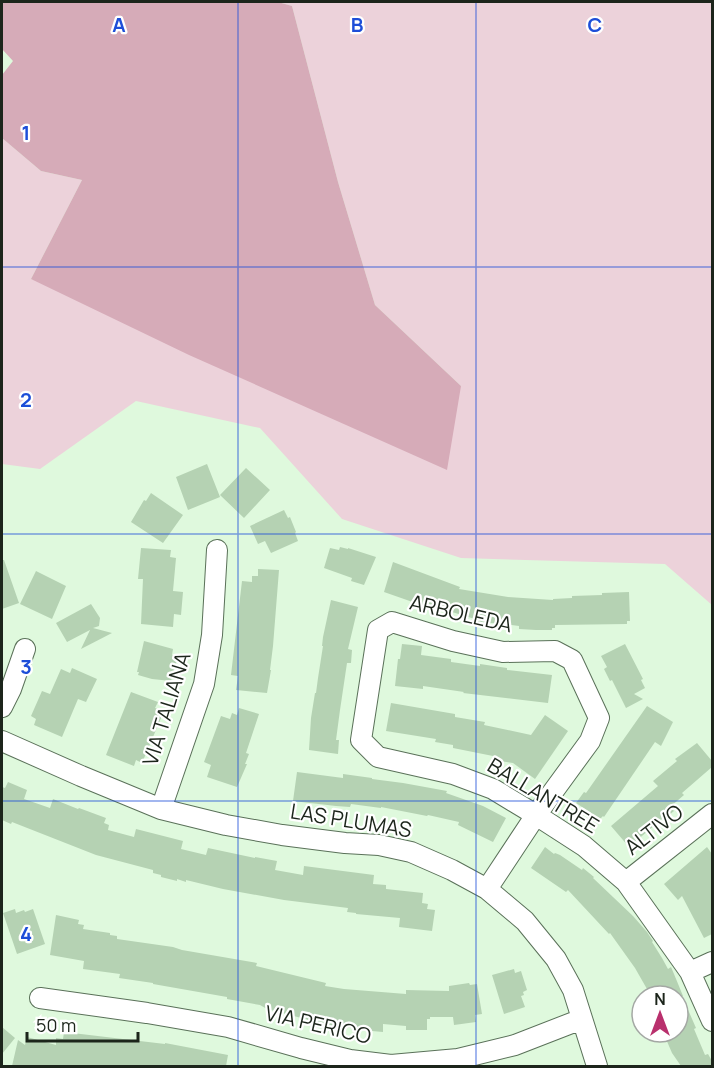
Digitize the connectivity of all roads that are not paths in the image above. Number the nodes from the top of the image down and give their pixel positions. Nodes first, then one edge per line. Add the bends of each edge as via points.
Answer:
1 (216, 550) dead end
2 (392, 622) joint
3 (25, 649) dead end
4 (2, 707) edge
5 (2, 741) edge
6 (161, 809) junction
7 (712, 814) edge
8 (536, 815) junction
9 (626, 882) junction
10 (487, 889) junction
11 (712, 962) edge
12 (690, 972) junction
13 (40, 998) dead end
14 (582, 1019) junction
15 (712, 1021) edge
16 (597, 1066) edge

1 - 6 street, VIA TALIANA via 212,635 204,684
2 - 8 street, BALLANTREE via 378,630 361,740 378,757 453,774 493,789
2 - 8 street, ARBOLEDA via 502,652 555,651 572,660 599,718 590,741
3 - 4 street
5 - 6 street, LAS PLUMAS
6 - 10 street, LAS PLUMAS via 226,825 411,852
7 - 9 street, ALTIVO
8 - 9 street, BALLANTREE via 584,846
8 - 10 street, ARBOLEDA
9 - 12 street, BALLANTREE
10 - 14 street, LAS PLUMAS via 525,921 556,959 573,990
11 - 12 street
12 - 15 street, BALLANTREE
13 - 14 street, VIA PERICO via 228,1027 350,1060 391,1065 458,1059 516,1045
14 - 16 street, LAS PLUMAS

